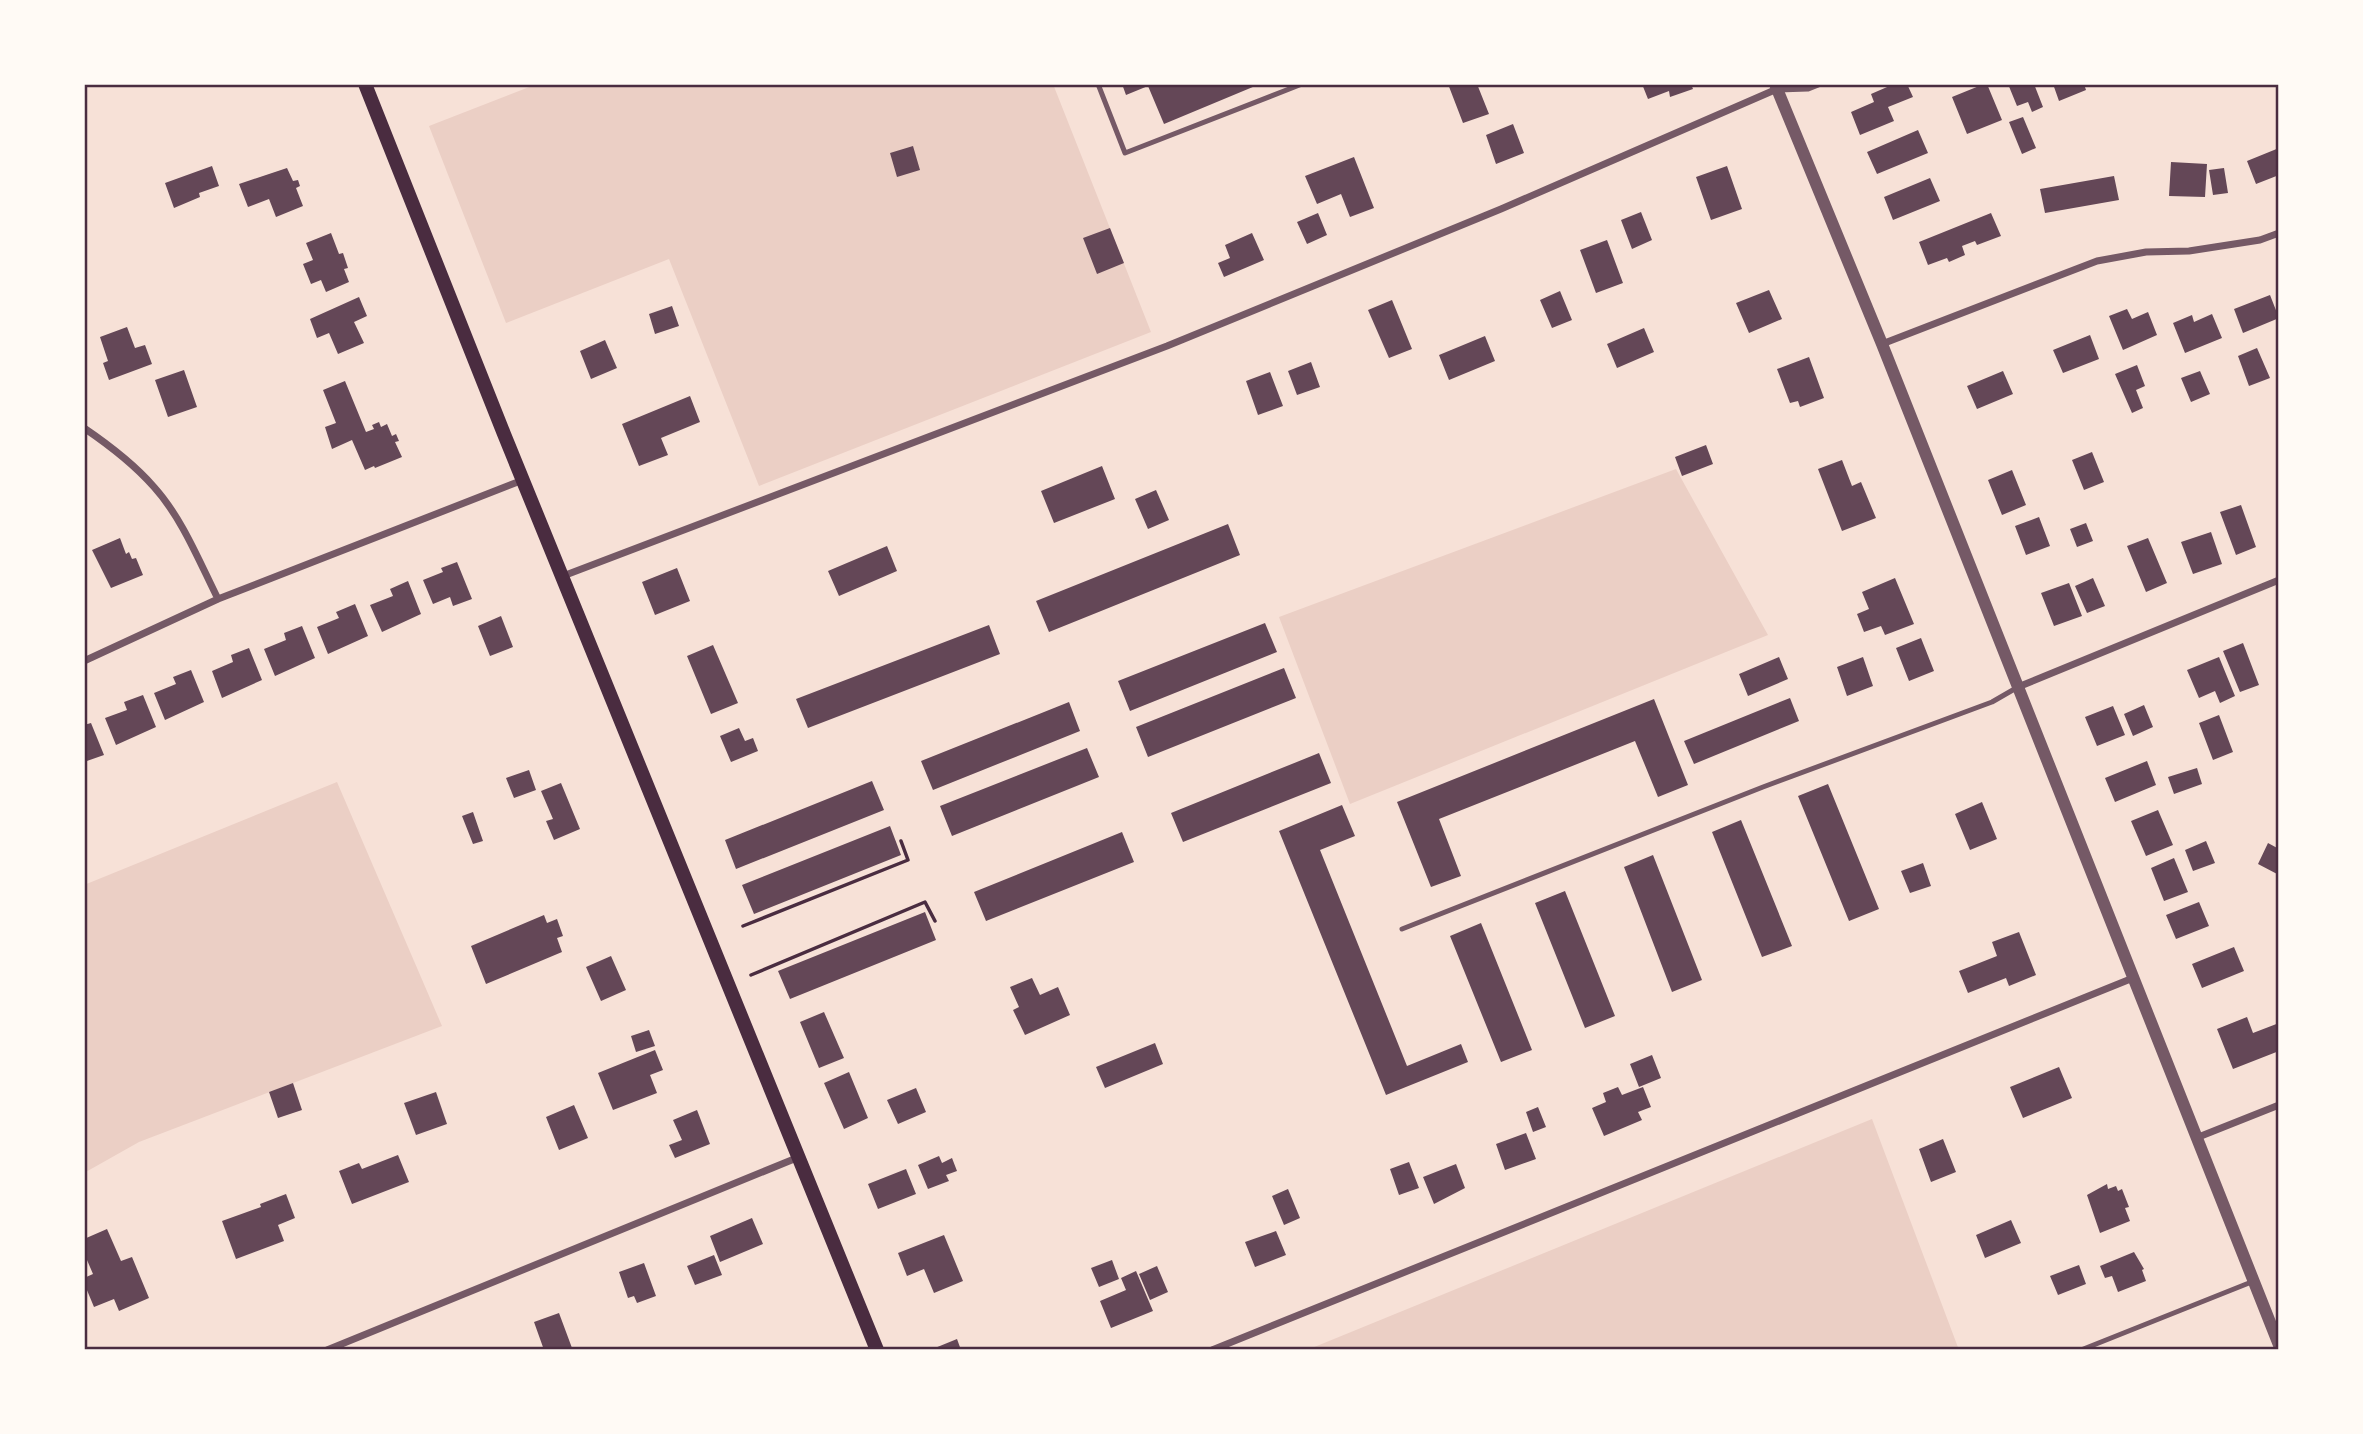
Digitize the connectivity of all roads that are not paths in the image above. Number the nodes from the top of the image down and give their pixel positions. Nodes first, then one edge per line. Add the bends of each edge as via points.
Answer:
1 (365, 84) edge
2 (1098, 84) edge
3 (1302, 84) edge
4 (1818, 84) edge
5 (1776, 87) edge
6 (2279, 233) edge
7 (1882, 344) junction
8 (84, 428) edge
9 (523, 480) junction
10 (563, 576) junction
11 (2279, 580) edge
12 (218, 599) junction
13 (84, 661) edge
14 (2018, 687) junction
15 (1402, 929) dead end
16 (2133, 978) junction
17 (2279, 1105) edge
18 (2196, 1138) junction
19 (799, 1157) junction
20 (2254, 1282) junction
21 (2279, 1345) edge
22 (327, 1350) edge
23 (877, 1350) edge
24 (1212, 1350) edge
25 (2081, 1350) edge

1 - 9 main road
2 - 3 lane via 1125,153
4 - 5 street
5 - 7 street
5 - 10 street via 1501,209 1167,346
6 - 7 street via 2189,251 2146,252 2097,261
7 - 14 street
8 - 12 street via 155,487
9 - 10 main road
9 - 12 street
10 - 19 main road
11 - 14 street
12 - 13 street
14 - 15 lane via 1992,702
14 - 16 street
16 - 18 street
16 - 24 street
17 - 18 street
18 - 20 street
19 - 22 street
19 - 23 main road
20 - 21 street
20 - 25 lane

